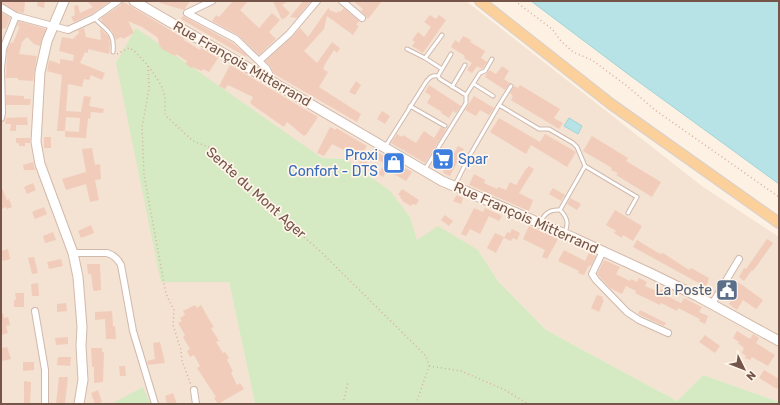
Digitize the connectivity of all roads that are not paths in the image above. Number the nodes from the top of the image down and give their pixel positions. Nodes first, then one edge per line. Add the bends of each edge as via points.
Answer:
1 (64, 1) edge
2 (118, 1) edge
3 (134, 1) edge
4 (212, 1) edge
5 (317, 1) edge
6 (480, 1) edge
7 (345, 2) edge
8 (1, 7) edge
9 (16, 16) junction
10 (94, 18) junction
11 (362, 18) dead end
12 (54, 26) junction
13 (442, 35) dead end
14 (407, 49) dead end
15 (113, 52) road end
16 (452, 54) dead end
17 (425, 58) junction
18 (492, 59) dead end
19 (258, 61) junction
20 (465, 65) dead end
21 (442, 69) junction
22 (1, 70) edge
23 (438, 76) junction
24 (272, 82) junction
25 (474, 84) junction
26 (511, 86) dead end
27 (452, 87) junction
28 (466, 96) junction
29 (493, 96) dead end
30 (499, 104) junction
31 (410, 106) junction
32 (1, 118) edge
33 (445, 126) dead end
34 (384, 148) junction
35 (585, 166) junction
36 (424, 171) junction
37 (455, 187) junction
38 (560, 210) junction
39 (628, 213) dead end
40 (539, 223) junction
41 (779, 223) edge
42 (564, 234) junction
43 (603, 251) junction
44 (73, 253) junction
45 (739, 259) dead end
46 (712, 304) junction
47 (36, 311) dead end
48 (668, 333) dead end
49 (779, 341) edge
50 (194, 390) road end
51 (45, 404) edge
52 (79, 404) edge
53 (155, 404) edge
54 (196, 404) edge

1 - 12 street
2 - 10 street
3 - 24 street, Rue François Mitterrand
4 - 19 street via 187,12 236,39
5 - 19 street via 288,34
6 - 41 main road via 611,104
7 - 11 street
8 - 9 street
9 - 12 street
9 - 22 street via 3,49
10 - 12 street via 68,30
10 - 15 lane via 113,36
12 - 44 street via 47,41 40,72 36,142 40,164
13 - 17 lane
14 - 17 lane
16 - 21 lane
17 - 21 lane
18 - 25 lane
19 - 24 street via 270,75
20 - 27 lane
21 - 23 lane
22 - 32 street
23 - 27 lane
23 - 31 lane via 430,77
24 - 34 street, Rue François Mitterrand
25 - 28 lane
25 - 29 lane
26 - 30 lane
27 - 28 lane
28 - 36 lane via 466,104
30 - 35 lane via 538,129 549,129 573,143
30 - 37 lane
31 - 33 lane
31 - 34 lane
34 - 36 street, Rue François Mitterrand
35 - 38 lane
35 - 39 lane via 637,197
36 - 37 street, Rue François Mitterrand
37 - 40 street, Rue François Mitterrand
38 - 40 lane via 546,213
38 - 42 lane via 567,220
40 - 42 street, Rue François Mitterrand
42 - 43 street, Rue François Mitterrand
43 - 46 street, Rue François Mitterrand
43 - 48 street via 592,274 596,280 627,312
44 - 52 street via 78,277 82,327 83,380
44 - 53 street via 107,253 121,265 133,331
45 - 46 street
46 - 49 street, Rue François Mitterrand
47 - 51 street via 45,370
50 - 54 street

